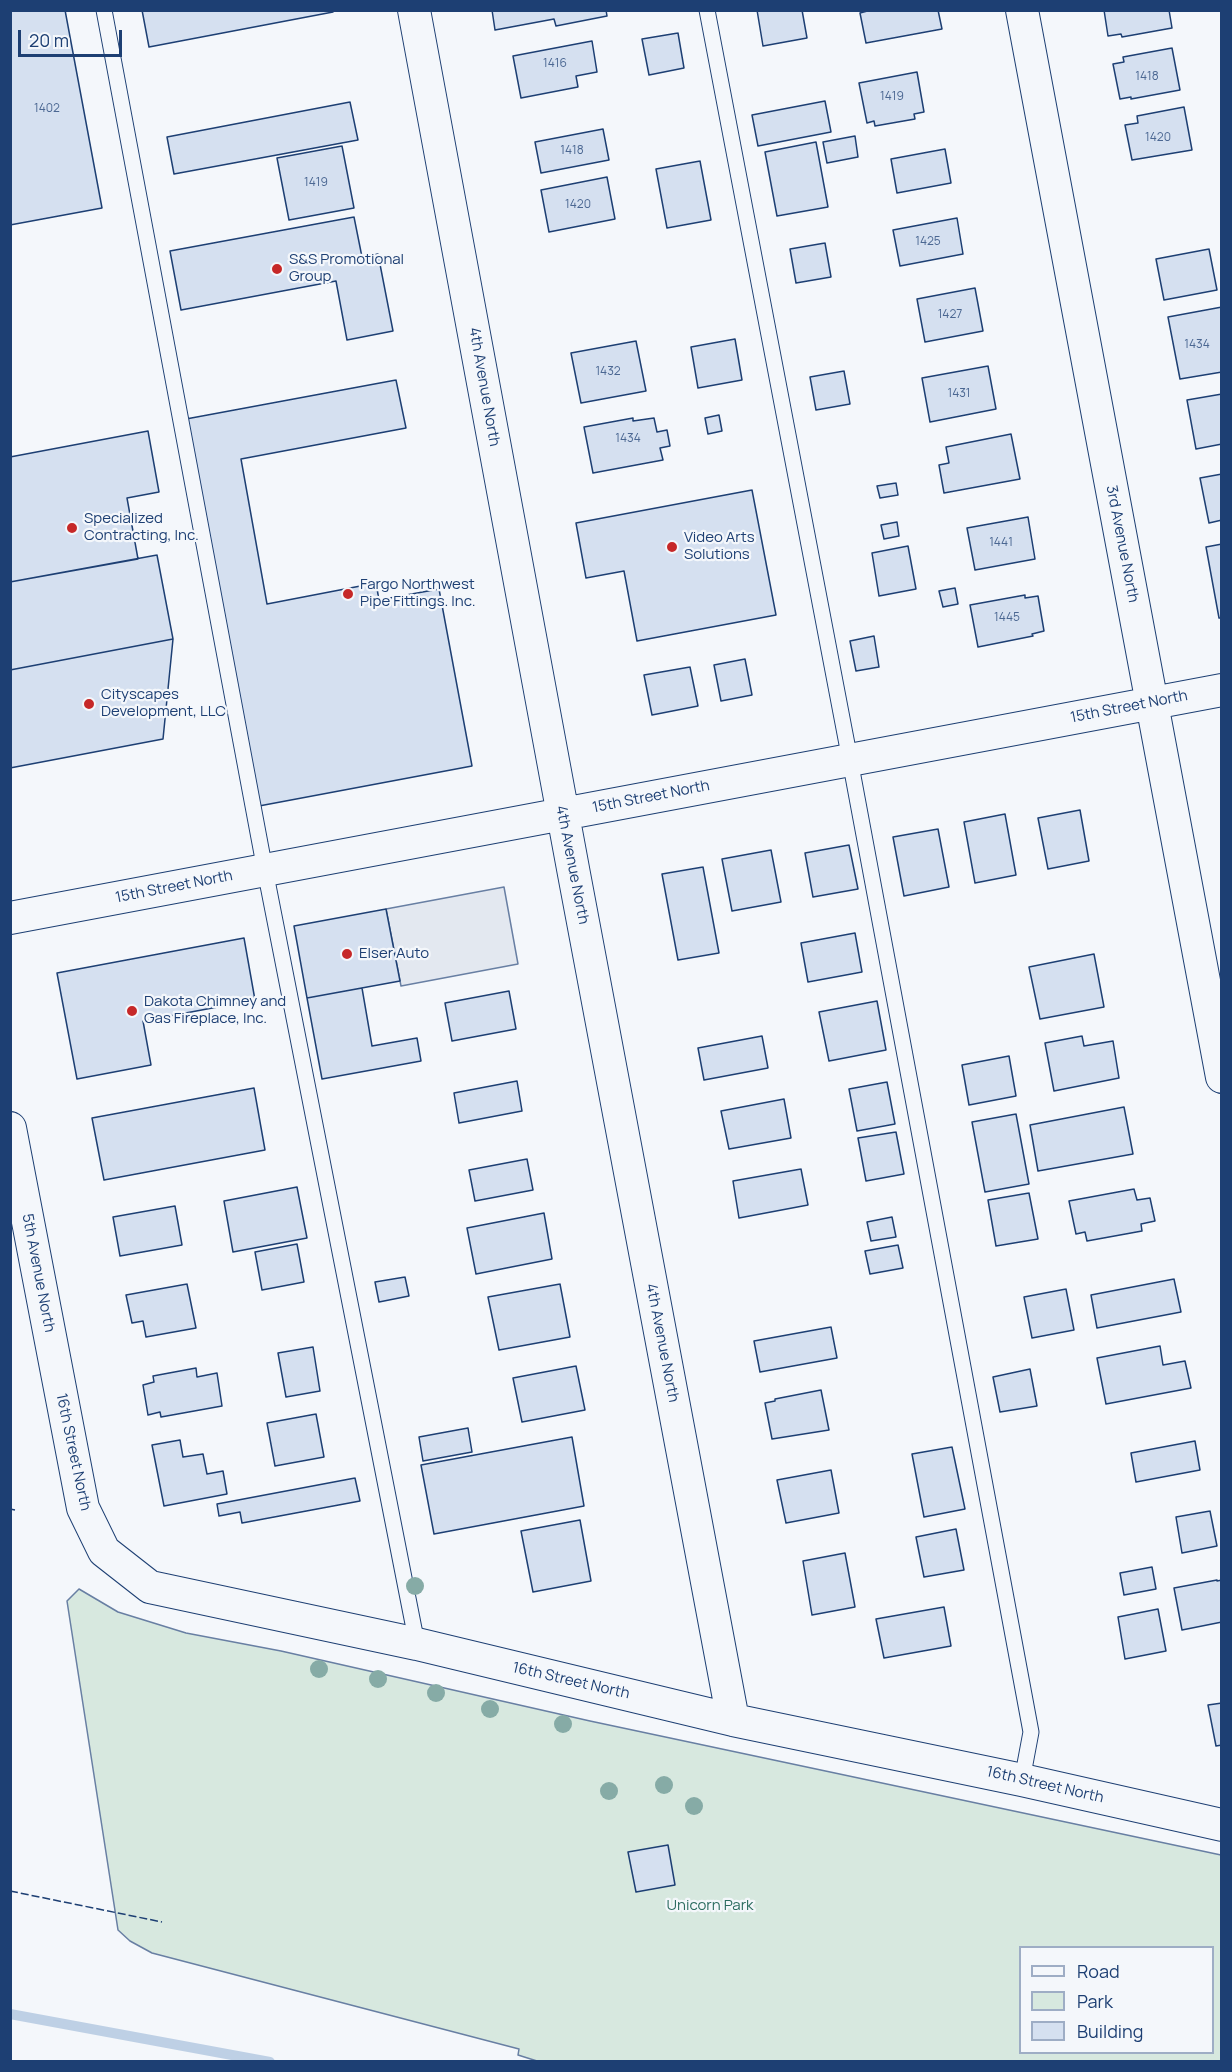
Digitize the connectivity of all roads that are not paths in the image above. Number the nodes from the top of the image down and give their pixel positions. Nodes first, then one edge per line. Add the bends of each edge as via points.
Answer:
1 (104, 10) edge
2 (414, 10) edge
3 (707, 10) edge
4 (1022, 10) edge
5 (1221, 690) edge
6 (1152, 703) junction
7 (850, 760) junction
8 (563, 814) junction
9 (265, 870) junction
10 (10, 918) edge
11 (1221, 1077) edge
12 (10, 1128) edge
13 (58, 1382) joint
14 (417, 1644) junction
15 (734, 1720) junction
16 (1022, 1779) junction
17 (1221, 1825) edge

1 - 9 lane
2 - 8 street, 4th Avenue North
3 - 7 lane
4 - 6 street, 3rd Avenue North
5 - 6 street, 15th Street North
6 - 7 street, 15th Street North
6 - 11 street, 3rd Avenue North
7 - 8 street, 15th Street North
7 - 16 lane via 1031,1732
8 - 9 street, 15th Street North
8 - 15 street, 4th Avenue North
9 - 10 street, 15th Street North
9 - 14 lane
12 - 13 street, 5th Avenue North
13 - 14 street, 16th Street North via 82,1508 104,1551 150,1587
14 - 15 street, 16th Street North
15 - 16 street, 16th Street North
16 - 17 street, 16th Street North

